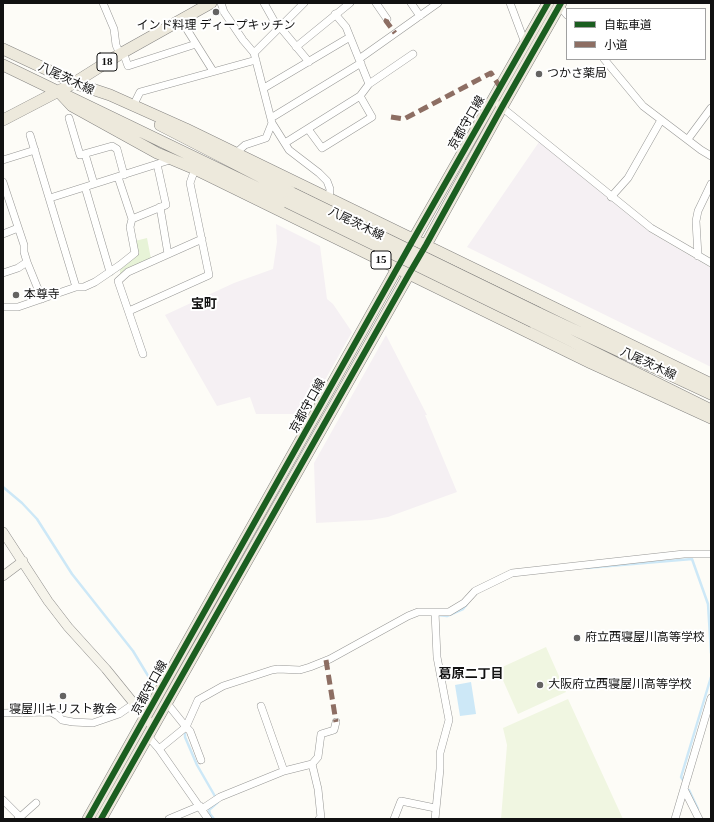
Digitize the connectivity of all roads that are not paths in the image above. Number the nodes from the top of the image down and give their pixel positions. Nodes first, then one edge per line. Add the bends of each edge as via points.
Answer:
1 (103, 3) edge
2 (211, 3) edge
3 (221, 3) edge
4 (264, 3) edge
5 (304, 3) edge
6 (350, 3) edge
7 (376, 3) edge
8 (411, 3) edge
9 (438, 3) edge
10 (510, 3) edge
11 (548, 3) edge
12 (559, 4) edge
13 (335, 14) junction
14 (566, 14) edge
15 (420, 16) junction
16 (387, 19) dead end
17 (181, 20) junction
18 (279, 27) junction
19 (350, 37) junction
20 (525, 43) junction
21 (196, 44) junction
22 (296, 47) junction
23 (3, 48) edge
24 (122, 53) junction
25 (413, 54) dead end
26 (255, 56) junction
27 (605, 60) edge
28 (360, 61) junction
29 (309, 62) junction
30 (3, 65) edge
31 (213, 71) junction
32 (74, 83) junction
33 (370, 84) junction
34 (264, 88) junction
35 (58, 91) junction
36 (360, 96) junction
37 (497, 103) junction
38 (133, 106) junction
39 (711, 108) edge
40 (69, 118) dead end
41 (3, 120) edge
42 (661, 120) junction
43 (272, 121) junction
44 (308, 129) junction
45 (30, 135) dead end
46 (688, 139) junction
47 (285, 143) junction
48 (35, 150) junction
49 (85, 154) junction
50 (236, 154) junction
51 (711, 156) edge
52 (173, 159) junction
53 (3, 160) edge
54 (157, 164) junction
55 (195, 168) junction
56 (121, 176) junction
57 (3, 182) edge
58 (94, 184) junction
59 (711, 184) edge
60 (85, 187) junction
61 (289, 197) junction
62 (612, 197) junction
63 (50, 198) junction
64 (329, 199) junction
65 (160, 207) junction
66 (132, 219) junction
67 (18, 228) junction
68 (3, 234) edge
69 (202, 239) junction
70 (413, 240) junction
71 (426, 245) junction
72 (168, 254) junction
73 (698, 256) junction
74 (27, 262) junction
75 (711, 263) edge
76 (398, 268) junction
77 (112, 271) junction
78 (3, 273) edge
79 (408, 274) junction
80 (118, 280) junction
81 (76, 287) junction
82 (42, 299) junction
83 (3, 306) edge
84 (129, 311) junction
85 (536, 317) junction
86 (143, 354) dead end
87 (711, 384) edge
88 (711, 394) edge
89 (711, 410) edge
90 (711, 418) edge
91 (3, 532) edge
92 (711, 554) edge
93 (23, 561) junction
94 (3, 576) edge
95 (435, 615) junction
96 (711, 698) edge
97 (166, 702) junction
98 (135, 703) junction
99 (260, 706) dead end
100 (3, 713) edge
101 (336, 722) dead end
102 (148, 726) junction
103 (186, 727) junction
104 (159, 749) junction
105 (202, 760) dead end
106 (312, 764) junction
107 (284, 771) junction
108 (684, 789) junction
109 (3, 800) edge
110 (36, 802) dead end
111 (201, 807) junction
112 (435, 808) junction
113 (19, 818) edge
114 (88, 819) edge
115 (101, 819) edge
116 (169, 819) edge
117 (208, 819) edge
118 (320, 819) edge
119 (394, 819) edge
120 (434, 819) edge
121 (675, 819) edge
122 (699, 819) edge

1 - 24 street via 114,29 116,45
2 - 17 main road, 18
3 - 26 street via 224,12
4 - 18 street
5 - 18 street
6 - 13 street
7 - 16 street
8 - 15 street
9 - 15 street
10 - 20 street
11 - 20 main road, 京都守口線
12 - 14 street
12 - 37 main road, 京都守口線
13 - 19 street via 346,27
13 - 22 street
15 - 28 street
17 - 21 street
17 - 24 main road, 18
18 - 22 street
18 - 26 street
19 - 28 street
19 - 29 street
20 - 37 main road, 京都守口線
21 - 24 street via 128,66
21 - 31 street
22 - 29 street
23 - 32 main road, 八尾茨木線 / 15
24 - 32 main road, 18
25 - 33 street
26 - 31 street
26 - 34 street
27 - 42 street via 643,106
28 - 33 street
28 - 43 street
29 - 34 street
30 - 35 main road, 八尾茨木線 / 15
31 - 38 street via 140,92
32 - 35 main road, 18
32 - 38 main road, 15
32 - 61 main road, 八尾茨木線 / 15 via 152,121
33 - 36 street
34 - 43 street
35 - 41 main road, 18
35 - 52 main road, 15 via 72,106
35 - 61 main road, 八尾茨木線 / 15
36 - 44 street
36 - 44 street via 372,117 322,148
37 - 62 street
37 - 70 main road, 京都守口線
37 - 71 main road, 京都守口線
38 - 50 main road, 15
39 - 46 street
40 - 49 street via 80,155
42 - 46 street
42 - 62 street via 628,178
43 - 47 street
43 - 50 street via 266,138 244,145
44 - 47 street
45 - 48 street
46 - 51 street
47 - 64 street via 289,150 327,181 330,189
48 - 53 street
48 - 63 street
49 - 56 street via 112,146 117,149
49 - 58 street
50 - 64 main road, 15
52 - 54 street
52 - 55 main road, 15
54 - 56 street
54 - 65 street via 166,205
55 - 69 street via 190,183
55 - 76 main road, 15
56 - 58 street
56 - 66 street
57 - 67 street
58 - 60 street
59 - 73 street via 698,210 696,221
60 - 63 street
60 - 77 street
61 - 85 main road, 八尾茨木線 / 15, bridge
62 - 73 street via 651,228
63 - 81 street
64 - 70 main road, 15
65 - 66 street
65 - 72 street
66 - 77 street via 130,227 135,252
67 - 68 street
67 - 74 street
69 - 72 street
69 - 84 street via 209,275
70 - 71 main road, 15
70 - 76 main road, 京都守口線
71 - 79 main road, 京都守口線
71 - 87 main road, 15
72 - 80 street via 128,272
73 - 75 street
74 - 78 street
74 - 82 street
76 - 79 main road, 15
76 - 102 main road, 京都守口線
77 - 80 street
77 - 81 street via 84,288
79 - 90 main road, 15 via 590,363
79 - 97 main road, 京都守口線
80 - 84 street
81 - 82 street
82 - 83 street via 18,307
84 - 86 street
85 - 88 main road, 八尾茨木線 / 15
85 - 89 main road, 八尾茨木線 / 15
91 - 93 street
92 - 95 street via 684,554 512,573 475,591 458,608
93 - 94 street
93 - 98 street via 68,627
95 - 103 street via 418,612 408,616 330,659 310,667 300,670 272,670 223,686 198,700
95 - 112 street via 436,657 449,720 440,753
96 - 108 street
97 - 102 main road, 京都守口線
97 - 103 street
98 - 100 street via 118,714 93,723 62,720 50,712
98 - 102 street
99 - 107 street
101 - 106 street via 334,730 321,734 318,757
102 - 104 street
102 - 114 main road, 京都守口線
102 - 115 main road, 京都守口線
103 - 104 street
103 - 105 street
104 - 111 street
106 - 107 street
106 - 118 street via 318,789
107 - 111 street
108 - 121 street
108 - 122 street
109 - 113 street
110 - 113 street
111 - 116 street
111 - 117 street
112 - 119 street via 402,801
112 - 120 street

